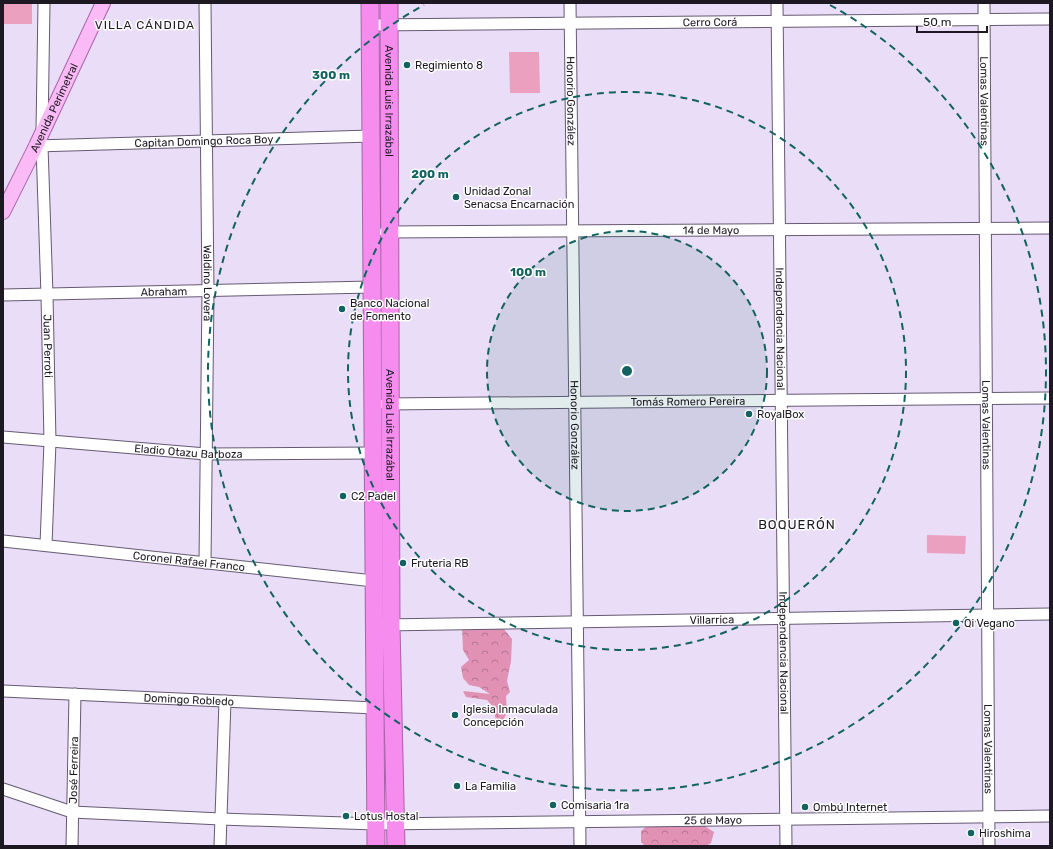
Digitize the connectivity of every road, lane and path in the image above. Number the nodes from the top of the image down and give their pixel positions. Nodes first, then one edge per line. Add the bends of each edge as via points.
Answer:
1 (103, 3) edge
2 (205, 3) edge
3 (370, 3) edge
4 (389, 3) edge
5 (570, 3) edge
6 (777, 3) edge
7 (984, 3) edge
8 (44, 6) edge
9 (984, 19) junction
10 (1050, 19) edge
11 (777, 21) junction
12 (570, 23) junction
13 (371, 24) junction
14 (390, 24) junction
15 (372, 136) junction
16 (40, 142) junction
17 (207, 142) junction
18 (3, 212) edge
19 (985, 228) junction
20 (1050, 228) edge
21 (780, 229) junction
22 (572, 230) junction
23 (372, 232) junction
24 (391, 232) junction
25 (372, 287) junction
26 (208, 292) junction
27 (3, 295) edge
28 (47, 295) junction
29 (986, 398) junction
30 (1050, 398) edge
31 (781, 400) junction
32 (574, 402) junction
33 (373, 404) junction
34 (390, 404) junction
35 (3, 437) edge
36 (50, 442) junction
37 (374, 452) junction
38 (206, 454) junction
39 (3, 541) edge
40 (46, 546) junction
41 (205, 563) junction
42 (374, 581) junction
43 (1050, 614) edge
44 (987, 616) junction
45 (783, 619) junction
46 (577, 622) junction
47 (383, 625) junction
48 (3, 691) edge
49 (75, 694) junction
50 (225, 701) junction
51 (375, 708) junction
52 (3, 789) edge
53 (72, 812) junction
54 (1050, 816) edge
55 (989, 817) junction
56 (221, 819) junction
57 (785, 819) junction
58 (580, 822) junction
59 (376, 824) junction
60 (396, 824) junction
61 (72, 846) edge
62 (220, 846) edge
63 (376, 846) edge
64 (396, 846) edge
65 (580, 846) edge
66 (786, 846) edge
67 (989, 846) edge

1 - 16 main road, Avenida Perimetral
2 - 17 street, Waldino Lovera
3 - 13 highway
4 - 14 highway, Avenida Luis Irrazábal
5 - 12 street, Honorio González
6 - 11 street, Independencia Nacional
7 - 9 street, Lomas Valentinas
8 - 16 street, Juan Perroti
9 - 10 street, Cerro Corá
9 - 11 street, Cerro Corá
9 - 19 street, Lomas Valentinas
11 - 12 street, Cerro Corá
11 - 21 street, Independencia Nacional
12 - 14 street, Cerro Corá
12 - 22 street, Honorio González
13 - 14 street, Cerro Corá
13 - 15 highway
14 - 24 highway, Avenida Luis Irrazábal
15 - 17 street, Capitan Domingo Roca Boy
15 - 23 highway
16 - 17 street, Capitan Domingo Roca Boy
16 - 18 main road, Avenida Perimetral
16 - 28 street, Juan Perroti
17 - 26 street, Waldino Lovera
19 - 20 street, 14 de Mayo
19 - 21 street, 14 de Mayo
19 - 29 street, Lomas Valentinas
21 - 22 street, 14 de Mayo
21 - 31 street, Independencia Nacional
22 - 24 street, 14 de Mayo
22 - 32 street, Honorio González
23 - 24 street, 14 de Mayo
23 - 25 highway
24 - 34 highway, Avenida Luis Irrazábal
25 - 26 street, Abraham
25 - 33 highway
26 - 28 street, Abraham
26 - 38 street, Waldino Lovera
27 - 28 street, Abraham
28 - 36 street, Juan Perroti
29 - 30 street, Tomás Romero Pereira
29 - 31 street, Tomás Romero Pereira
29 - 44 street, Lomas Valentinas
31 - 32 street, Tomás Romero Pereira
31 - 45 street, Independencia Nacional
32 - 34 street, Tomás Romero Pereira
32 - 46 street, Honorio González
33 - 34 street, Tomás Romero Pereira
33 - 37 highway
34 - 47 highway, Avenida Luis Irrazábal
35 - 36 street, Eladio Otazu Barboza
36 - 38 street, Eladio Otazu Barboza
36 - 40 street, Juan Perroti
37 - 38 street, Eladio Otazu Barboza
37 - 42 highway
38 - 41 street, Waldino Lovera
39 - 40 street, Coronel Rafael Franco
40 - 41 street, Coronel Rafael Franco
41 - 42 street, Coronel Rafael Franco
42 - 47 highway
43 - 44 street, Villarrica
44 - 45 street, Villarrica
44 - 55 street, Lomas Valentinas
45 - 46 street, Villarrica
45 - 57 street, Independencia Nacional
46 - 47 street, Villarrica
46 - 58 street, Honorio González
47 - 51 highway
47 - 60 highway, Avenida Luis Irrazábal
48 - 49 street, Domingo Robledo
49 - 50 street, Domingo Robledo
49 - 53 street, José Ferreira
50 - 51 street, Domingo Robledo
50 - 56 street
51 - 59 highway
52 - 53 street, 25 de Mayo
53 - 56 street, 25 de Mayo
53 - 61 street, José Ferreira
54 - 55 street, 25 de Mayo
55 - 57 street, 25 de Mayo
55 - 67 street, Lomas Valentinas
56 - 59 street, 25 de Mayo
56 - 62 street
57 - 58 street, 25 de Mayo
57 - 66 street, Independencia Nacional
58 - 60 street, 25 de Mayo
58 - 65 street, Honorio González
59 - 60 street, 25 de Mayo
59 - 63 highway
60 - 64 highway, Avenida Luis Irrazábal

